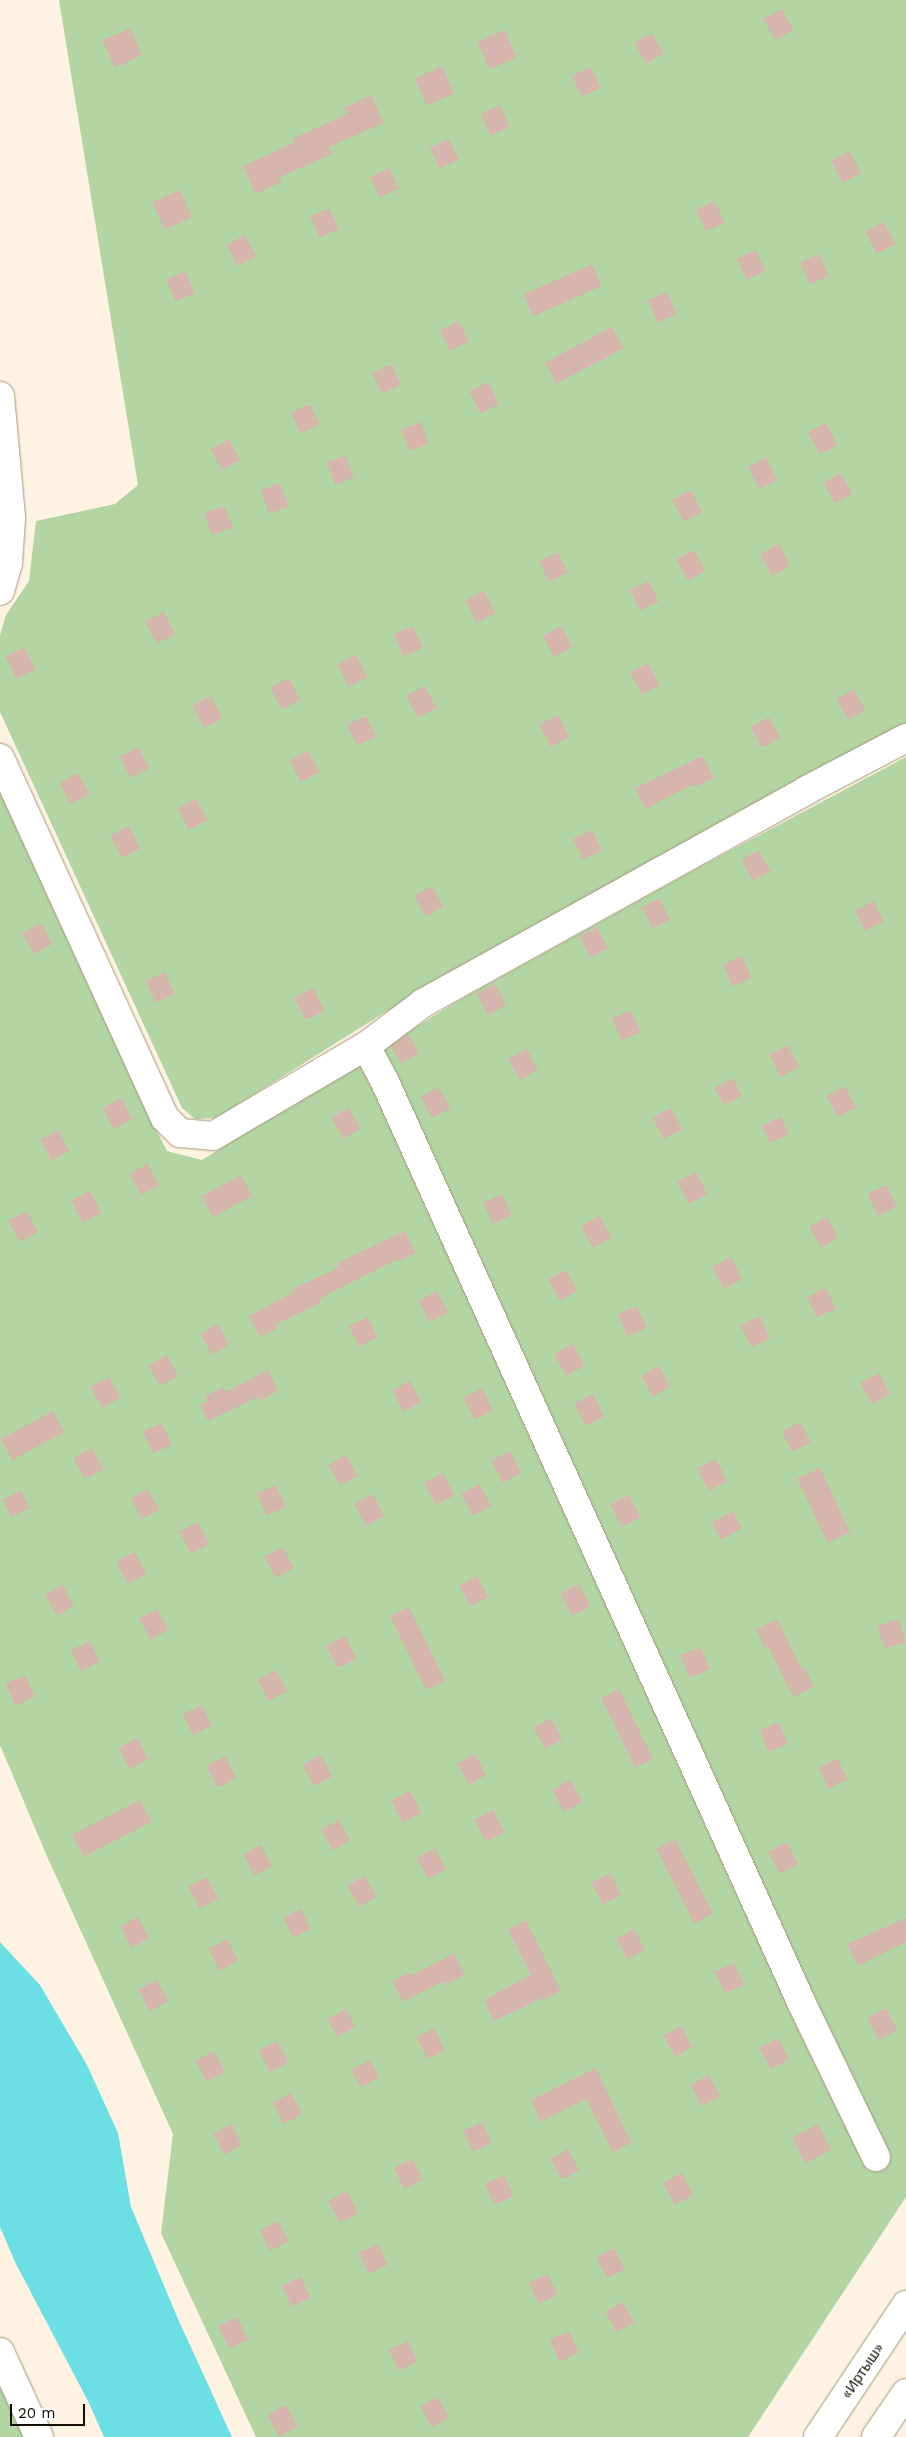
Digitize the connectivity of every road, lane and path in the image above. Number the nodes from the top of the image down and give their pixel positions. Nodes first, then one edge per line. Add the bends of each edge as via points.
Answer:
1 (0, 396) edge
2 (0, 402) edge
3 (0, 591) edge
4 (906, 738) edge
5 (0, 758) edge
6 (366, 1046) junction
7 (876, 2157) dead end
8 (906, 2305) edge
9 (0, 2352) edge
10 (906, 2393) edge
11 (39, 2437) edge
12 (818, 2437) edge
13 (876, 2437) edge

1 - 2 main road
2 - 3 main road via 11,518 8,563
4 - 6 main road via 424,1003
5 - 6 main road via 164,1118 180,1133 213,1136
6 - 7 main road via 802,2004
8 - 12 main road, «Иртыш»
9 - 11 main road
10 - 13 main road

